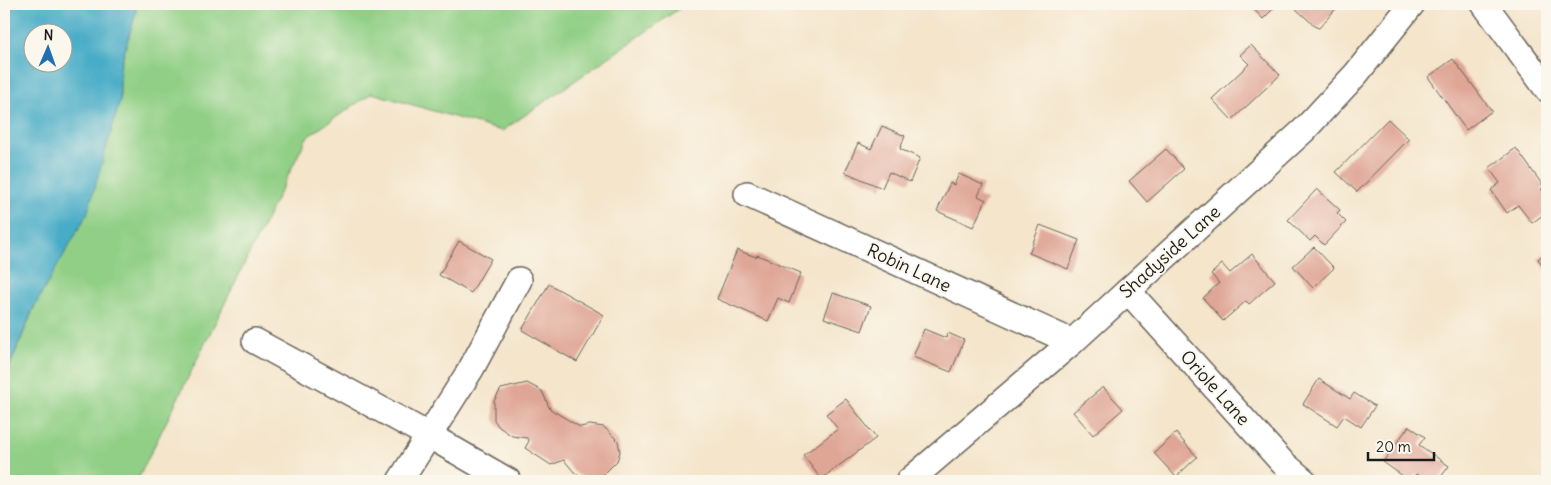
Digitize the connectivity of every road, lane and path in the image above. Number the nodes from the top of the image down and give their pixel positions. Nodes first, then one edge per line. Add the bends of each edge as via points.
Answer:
1 (1412, 4) edge
2 (1484, 4) edge
3 (1547, 90) edge
4 (747, 194) dead end
5 (519, 280) dead end
6 (1128, 291) junction
7 (255, 341) dead end
8 (1072, 342) junction
9 (430, 436) junction
10 (400, 481) edge
11 (508, 481) edge
12 (909, 481) edge
13 (1304, 481) edge

1 - 6 street, Shadyside Lane via 1356,74 1304,130
2 - 3 street
4 - 8 street, Robin Lane
5 - 9 street
6 - 8 street, Shadyside Lane
6 - 13 street, Oriole Lane via 1282,462
7 - 9 street
8 - 12 street, Shadyside Lane
9 - 10 street
9 - 11 street

